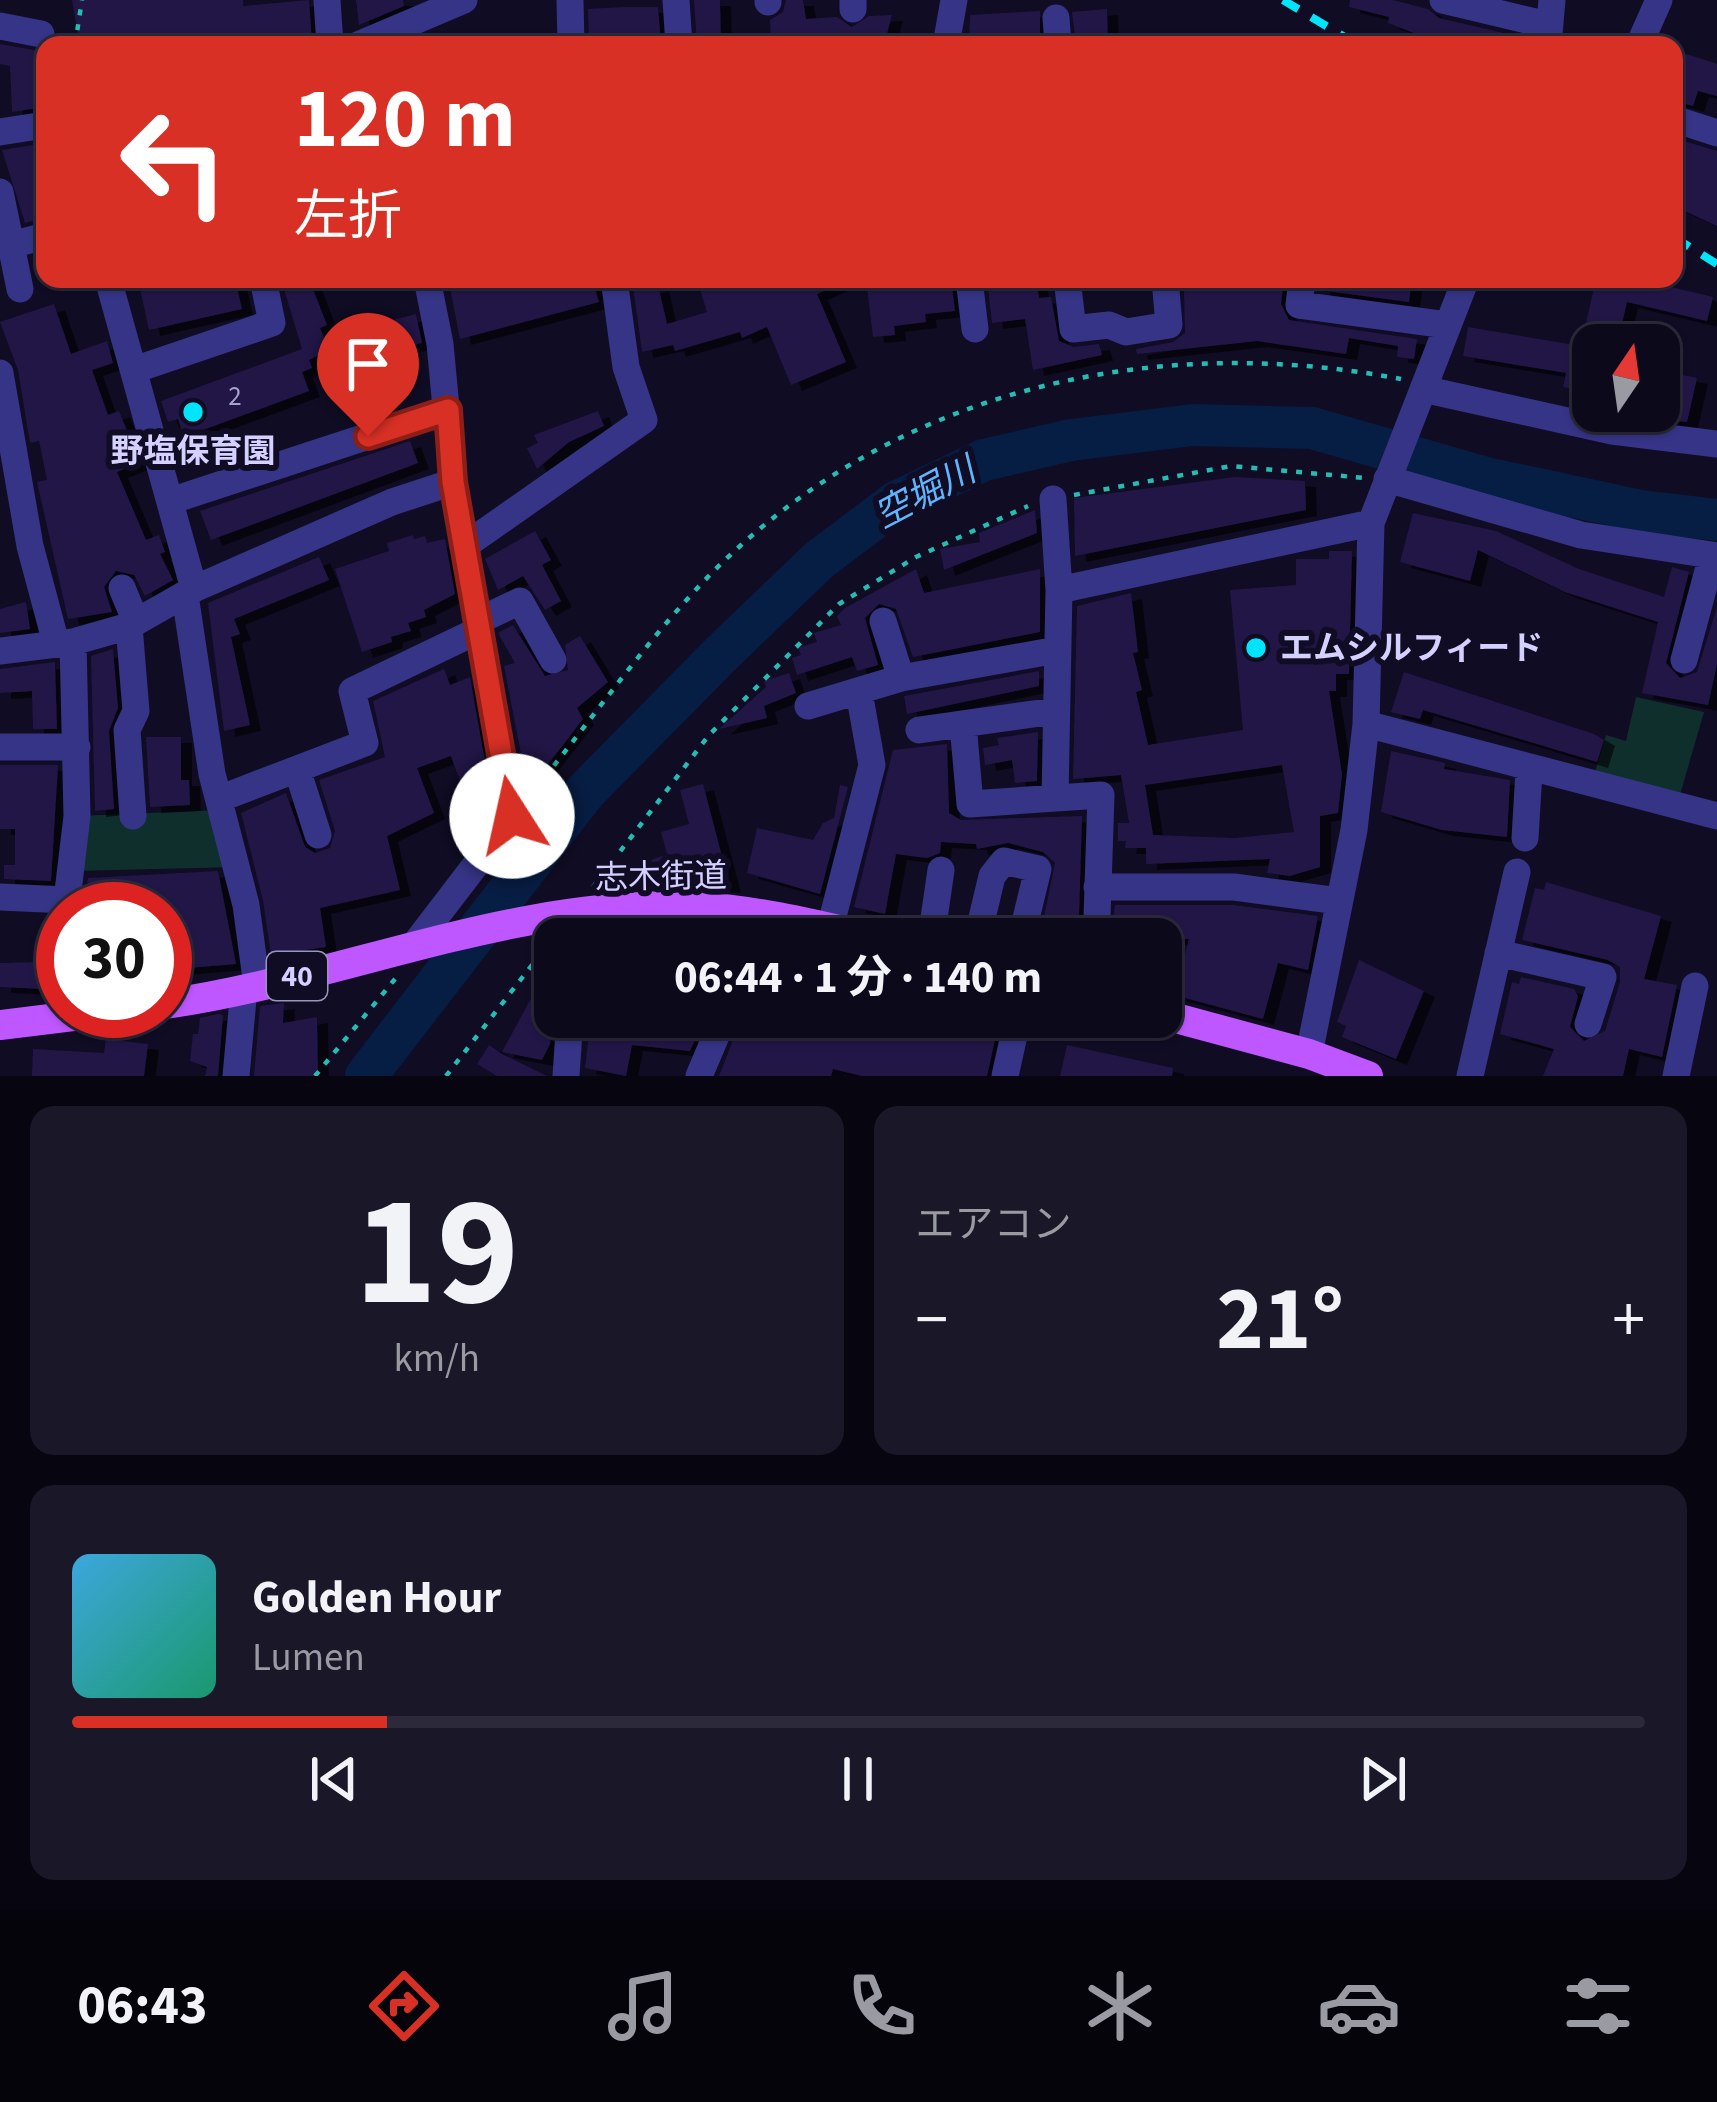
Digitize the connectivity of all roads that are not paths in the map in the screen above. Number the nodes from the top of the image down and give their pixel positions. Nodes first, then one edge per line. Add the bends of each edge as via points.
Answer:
1 (327, 0) edge
2 (464, 0) edge
3 (570, 0) edge
4 (676, 0) edge
5 (954, 0) edge
6 (1443, 0) edge
7 (1659, 0) edge
8 (1550, 23) edge
9 (0, 26) edge
10 (41, 34) dead end
11 (329, 36) edge
12 (379, 36) edge
13 (571, 36) edge
14 (678, 36) edge
15 (948, 36) edge
16 (1643, 36) edge
17 (1683, 122) edge
18 (36, 126) edge
19 (0, 132) edge
20 (1717, 133) edge
21 (0, 192) edge
22 (36, 238) edge
23 (11, 244) junction
24 (111, 288) edge
25 (265, 288) edge
26 (428, 288) edge
27 (615, 288) edge
28 (970, 288) edge
29 (1068, 288) edge
30 (1166, 288) edge
31 (1301, 288) edge
32 (1462, 288) edge
33 (20, 289) dead end
34 (1447, 325) junction
35 (975, 328) dead end
36 (134, 370) junction
37 (0, 373) edge
38 (1424, 387) junction
39 (448, 410) junction
40 (1717, 444) edge
41 (7, 456) edge
42 (1387, 479) junction
43 (453, 482) junction
44 (1053, 499) road end
45 (170, 501) junction
46 (1371, 523) junction
47 (464, 547) junction
48 (1714, 556) edge
49 (122, 588) dead end
50 (1059, 590) junction
51 (190, 592) junction
52 (883, 621) dead end
53 (132, 624) junction
54 (478, 626) junction
55 (64, 642) junction
56 (1057, 650) junction
57 (0, 651) edge
58 (553, 660) dead end
59 (1684, 660) dead end
60 (901, 678) junction
61 (860, 692) junction
62 (808, 706) dead end
63 (1055, 711) junction
64 (963, 724) junction
65 (1366, 724) junction
66 (919, 730) dead end
67 (0, 747) edge
68 (76, 747) junction
69 (297, 769) junction
70 (1529, 771) junction
71 (1055, 798) junction
72 (219, 799) junction
73 (133, 816) dead end
74 (1717, 817) edge
75 (318, 835) dead end
76 (1525, 838) dead end
77 (941, 869) dead end
78 (1517, 872) dead end
79 (1097, 886) junction
80 (0, 897) edge
81 (1339, 901) junction
82 (1096, 917) dead end
83 (602, 918) edge
84 (733, 918) edge
85 (833, 918) edge
86 (934, 918) edge
87 (981, 918) edge
88 (1026, 918) edge
89 (534, 930) edge
90 (1498, 952) junction
91 (412, 954) junction
92 (1695, 986) dead end
93 (251, 987) junction
94 (192, 999) edge
95 (36, 1020) edge
96 (1182, 1020) edge
97 (0, 1024) edge
98 (1588, 1024) dead end
99 (569, 1038) edge
100 (715, 1038) edge
101 (1013, 1038) edge
102 (1309, 1054) junction
103 (236, 1076) edge
104 (566, 1076) edge
105 (699, 1076) edge
106 (1005, 1076) edge
107 (1368, 1076) edge
108 (1470, 1076) edge
109 (1676, 1076) edge

1 - 11 street
2 - 12 street
3 - 13 street
4 - 14 street
5 - 15 street
6 - 8 street
7 - 16 street
9 - 10 street
17 - 20 street
18 - 19 street
21 - 23 street
22 - 23 street
23 - 33 street
24 - 36 street
25 - 36 street via 272,322
26 - 39 street
27 - 47 street via 626,367 644,420
28 - 35 street
29 - 30 street via 1073,329 1126,332 1169,325
31 - 34 street via 1299,304
32 - 34 street
34 - 38 street
36 - 45 street
37 - 41 street
38 - 40 street via 1612,431
38 - 42 street
39 - 43 street
39 - 45 street
41 - 55 street
42 - 46 street
42 - 48 street via 1581,535
43 - 47 street
43 - 51 street
44 - 50 street
45 - 51 street
46 - 50 street
46 - 65 street
47 - 54 street
48 - 59 street
49 - 53 street
50 - 56 street
51 - 53 street
51 - 72 street
52 - 60 street
53 - 55 street
53 - 73 street
54 - 58 street via 520,601
54 - 69 street via 352,691 365,743
54 - 91 street via 512,816
55 - 57 street
55 - 68 street
56 - 60 street
56 - 63 street
60 - 61 street
61 - 62 street
61 - 85 street via 872,765
63 - 64 street
63 - 71 street
64 - 66 street
64 - 71 street via 970,804
65 - 70 street
65 - 81 street
67 - 68 street
68 - 80 street via 67,900
69 - 72 street
69 - 75 street
70 - 74 street
70 - 76 street
71 - 79 street via 1101,795
72 - 93 street via 246,905
77 - 86 street
78 - 90 street
79 - 81 street via 1234,887
79 - 82 street
81 - 102 street
83 - 84 main road, 志木街道 / 40 via 692,907
87 - 88 street via 1004,861 1039,869
89 - 91 main road, 志木街道 / 40
90 - 98 street via 1603,977
90 - 108 street
91 - 93 main road, 志木街道 / 40
92 - 109 street
93 - 94 main road, 志木街道 / 40
93 - 103 street
95 - 97 main road
96 - 102 main road
99 - 104 street
100 - 105 street
101 - 106 street
102 - 107 main road

